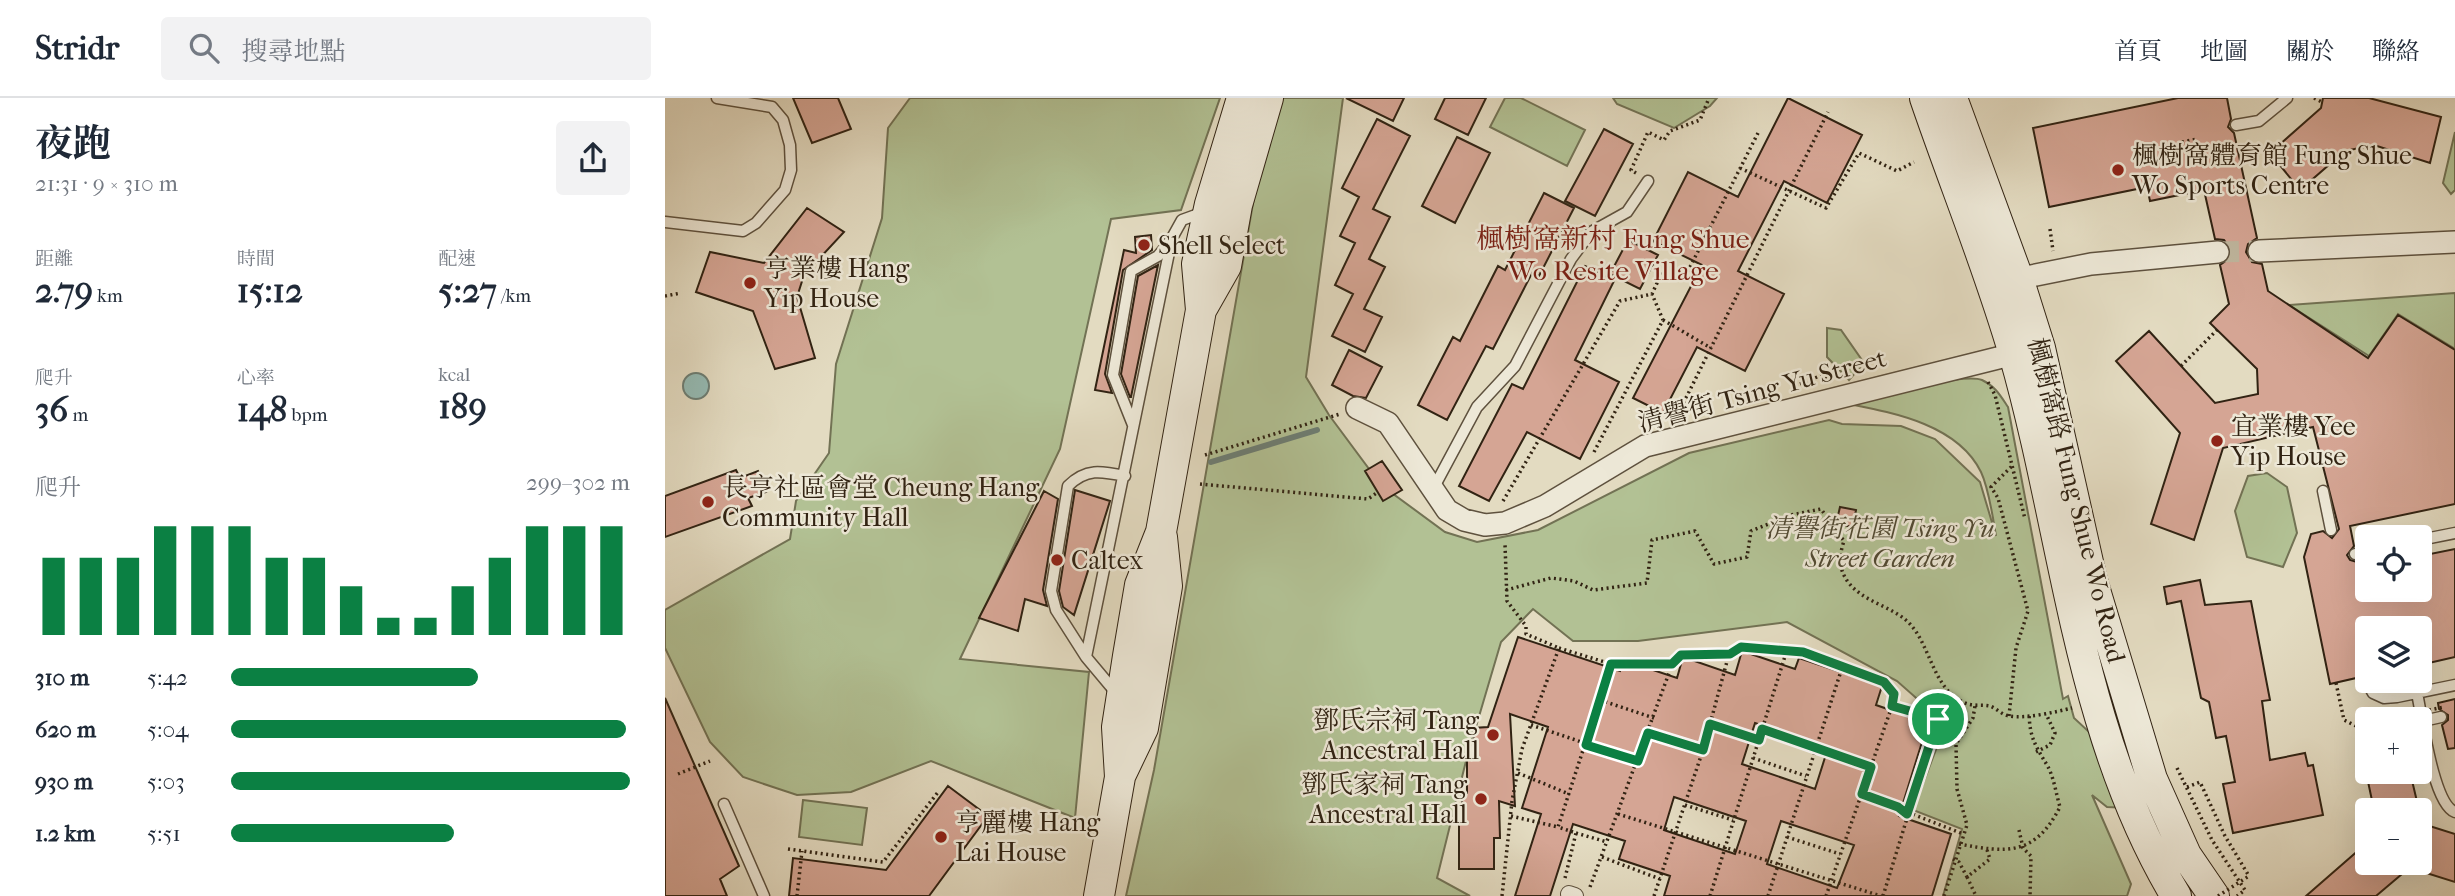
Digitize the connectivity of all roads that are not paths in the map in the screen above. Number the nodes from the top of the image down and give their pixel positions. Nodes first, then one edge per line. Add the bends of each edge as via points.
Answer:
1 (717, 98) edge
2 (1242, 98) edge
3 (1268, 98) edge
4 (1925, 98) edge
5 (1952, 98) edge
6 (2287, 98) edge
7 (2236, 125) dead end
8 (1648, 181) road end
9 (1209, 210) junction
10 (665, 222) edge
11 (1173, 239) junction
12 (2455, 242) edge
13 (2259, 251) tunnel mouth
14 (2218, 253) tunnel mouth
15 (2004, 281) junction
16 (1201, 310) junction
17 (2027, 351) junction
18 (1353, 409) road end
19 (1133, 425) junction
20 (1125, 476) junction
21 (1432, 491) junction
22 (2323, 491) dead end
23 (2331, 530) dead end
24 (1161, 532) junction
25 (2455, 533) edge
26 (2432, 538) edge
27 (1086, 657) junction
28 (2455, 685) edge
29 (2432, 690) edge
30 (2372, 693) edge
31 (2417, 693) joint
32 (1121, 698) junction
33 (2420, 707) edge
34 (2442, 712) road end
35 (2432, 717) edge
36 (2432, 762) edge
37 (1120, 777) junction
38 (724, 804) dead end
39 (2455, 812) edge
40 (764, 896) edge
41 (1099, 896) edge
42 (2176, 896) edge
43 (2216, 896) edge

1 - 10 lane via 772,107 783,120 790,158 785,190 743,231
2 - 9 main road
3 - 16 main road via 1226,266
4 - 15 main road, 楓樹窩路 Fung Shue Wo Road
5 - 15 main road, 楓樹窩路 Fung Shue Wo Road
6 - 7 lane via 2259,121
8 - 21 lane via 1627,212 1591,232 1577,251 1515,366 1477,407
9 - 11 lane via 1182,220
9 - 16 main road via 1197,264
11 - 19 lane
11 - 19 lane via 1157,256 1131,271 1113,374
12 - 13 street
14 - 15 street via 2091,264
15 - 17 main road, 楓樹窩路 Fung Shue Wo Road
16 - 24 main road
17 - 21 street, 清譽街 Tsing Yu Street via 1645,446 1545,506 1505,523 1485,526 1464,520 1447,510
17 - 42 main road, 楓樹窩路 Fung Shue Wo Road via 2094,697 2123,789
17 - 43 main road, 楓樹窩路 Fung Shue Wo Road via 2152,779 2186,855
18 - 21 street, 清譽街 Tsing Yu Street via 1388,423
19 - 20 lane
20 - 27 lane
20 - 27 lane via 1095,470 1079,475 1068,486 1051,591 1056,610
22 - 23 lane
24 - 32 main road via 1140,584
24 - 37 main road via 1167,586 1143,728
25 - 26 lane
27 - 32 lane
28 - 29 lane
30 - 31 lane via 2384,698
31 - 33 lane
32 - 37 main road via 1117,727
34 - 35 lane
36 - 39 lane via 2439,794
37 - 41 main road
38 - 40 lane

